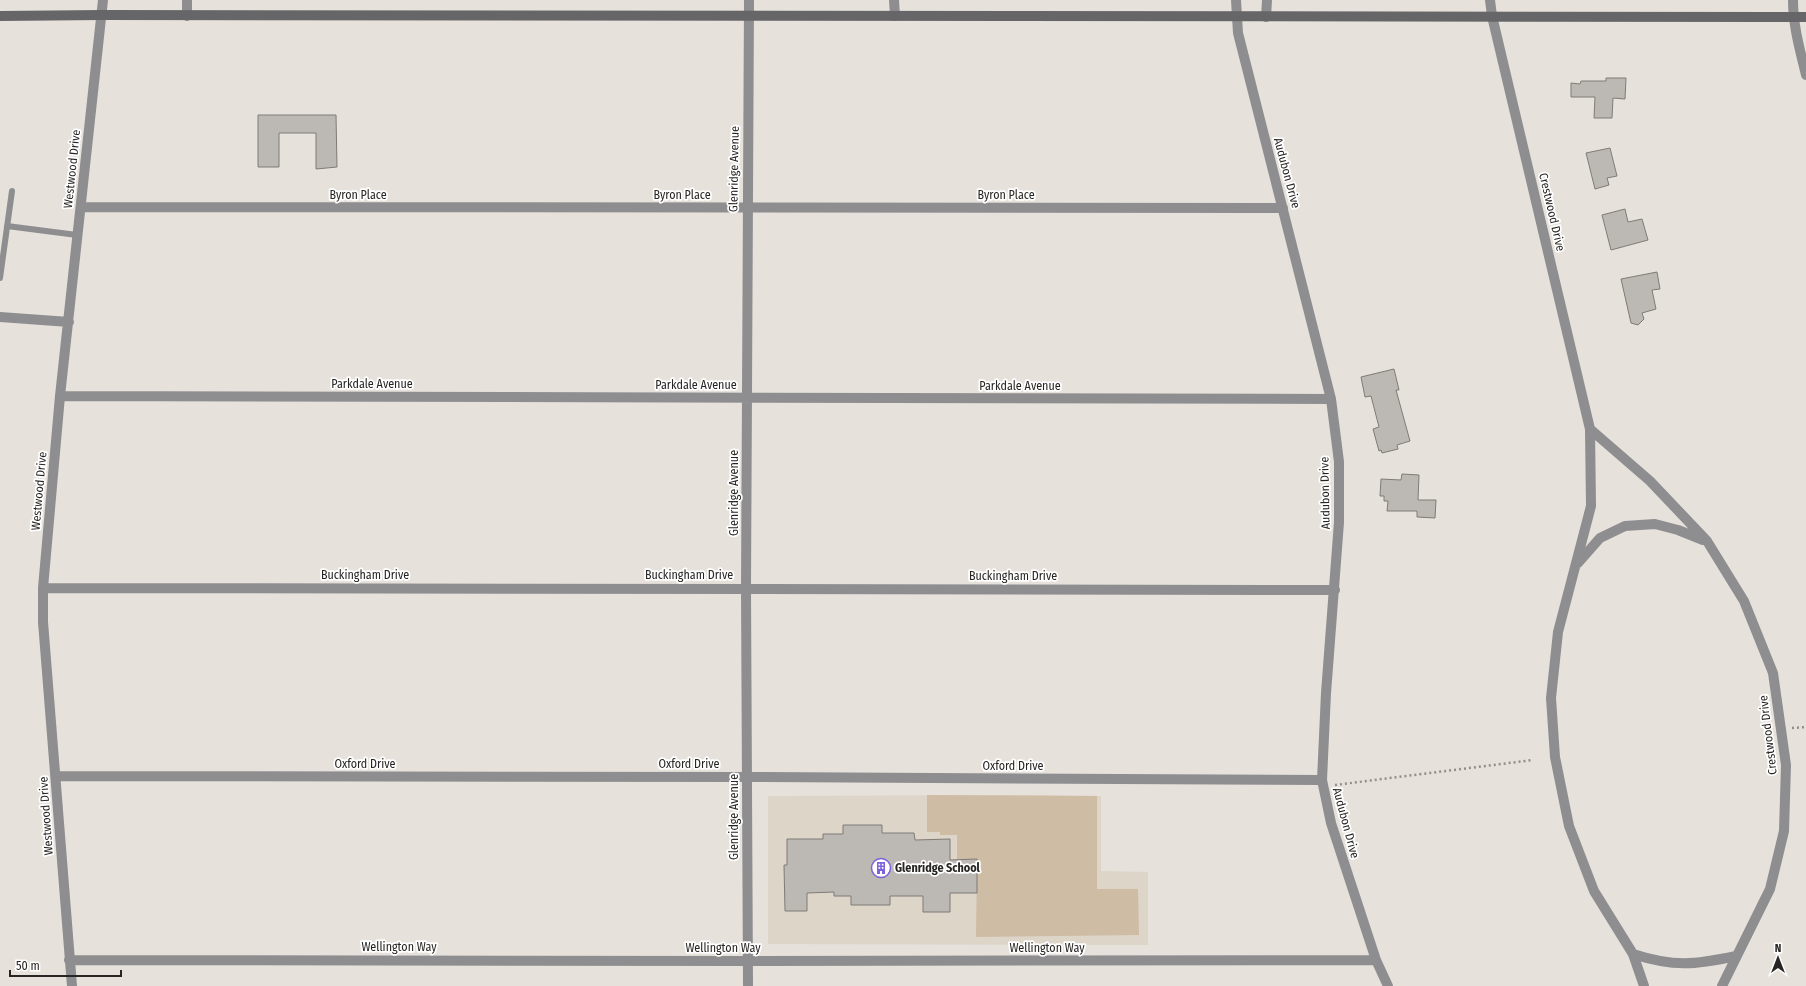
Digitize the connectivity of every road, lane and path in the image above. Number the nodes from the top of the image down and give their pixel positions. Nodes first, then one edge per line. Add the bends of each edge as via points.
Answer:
1 (103, 0) edge
2 (187, 0) edge
3 (748, 0) edge
4 (894, 0) edge
5 (1236, 0) edge
6 (1267, 0) edge
7 (1490, 0) edge
8 (1793, 0) edge
9 (102, 15) junction
10 (749, 15) junction
11 (0, 16) edge
12 (187, 16) junction
13 (894, 16) junction
14 (1492, 16) junction
15 (1236, 17) junction
16 (1266, 17) junction
17 (1793, 17) junction
18 (1806, 17) edge
19 (1806, 75) edge
20 (12, 190) dead end
21 (81, 207) junction
22 (747, 208) junction
23 (1283, 208) junction
24 (7, 226) junction
25 (77, 236) junction
26 (0, 278) edge
27 (0, 317) edge
28 (69, 322) junction
29 (60, 396) junction
30 (747, 399) junction
31 (1331, 399) junction
32 (1590, 429) junction
33 (1707, 541) junction
34 (1576, 565) junction
35 (43, 588) junction
36 (746, 588) junction
37 (1335, 590) junction
38 (1533, 760) dead end
39 (56, 776) junction
40 (747, 777) junction
41 (1322, 783) junction
42 (1633, 954) junction
43 (1736, 956) junction
44 (69, 960) junction
45 (1376, 960) junction
46 (748, 962) junction
47 (72, 986) edge
48 (748, 986) edge
49 (1388, 986) edge
50 (1644, 986) edge
51 (1722, 986) edge

1 - 9 street, Westwood Drive
2 - 12 street
3 - 10 street, Glenridge Avenue
4 - 13 street
5 - 15 street, Audubon Drive
6 - 16 street
7 - 14 street, Crestwood Drive
8 - 17 street
9 - 11 street
9 - 12 street
9 - 21 street, Westwood Drive
10 - 12 street
10 - 13 street
10 - 22 street, Glenridge Avenue
13 - 15 street
14 - 16 street
14 - 17 street
14 - 32 street, Crestwood Drive
15 - 16 street
15 - 23 street, Audubon Drive
17 - 18 street
17 - 19 street
20 - 24 lane
21 - 22 street, Byron Place
21 - 25 street, Westwood Drive
22 - 23 street, Byron Place
22 - 30 street, Glenridge Avenue
23 - 31 street, Audubon Drive
24 - 25 lane
24 - 26 lane
25 - 28 street, Westwood Drive
27 - 28 street
28 - 29 street, Westwood Drive
29 - 30 street, Parkdale Avenue
29 - 35 street, Westwood Drive
30 - 31 street, Parkdale Avenue
30 - 36 street, Glenridge Avenue
31 - 37 street, Audubon Drive via 1339,462
32 - 33 street, Crestwood Drive via 1650,481
32 - 34 street, Crestwood Drive via 1591,506
33 - 34 street, Crestwood Drive via 1655,524 1625,526 1600,538
33 - 43 street, Crestwood Drive via 1744,601 1773,673 1786,765 1784,830 1770,889
34 - 42 street, Crestwood Drive via 1558,632 1551,698 1556,762 1569,826 1594,891
35 - 36 street, Buckingham Drive
35 - 39 street, Westwood Drive via 43,622
36 - 37 street, Buckingham Drive
36 - 40 street, Glenridge Avenue
37 - 41 street, Audubon Drive
38 - 41 path
39 - 40 street, Oxford Drive
39 - 44 street, Westwood Drive
40 - 41 street, Oxford Drive
40 - 46 street, Glenridge Avenue
41 - 45 street, Audubon Drive via 1331,823
42 - 43 street via 1658,962 1687,964
42 - 50 street, Crestwood Drive
43 - 51 street, Crestwood Drive
44 - 46 street, Wellington Way
44 - 47 street, Westwood Drive
45 - 46 street, Wellington Way
45 - 49 street, Audubon Drive
46 - 48 street, Glenridge Avenue

